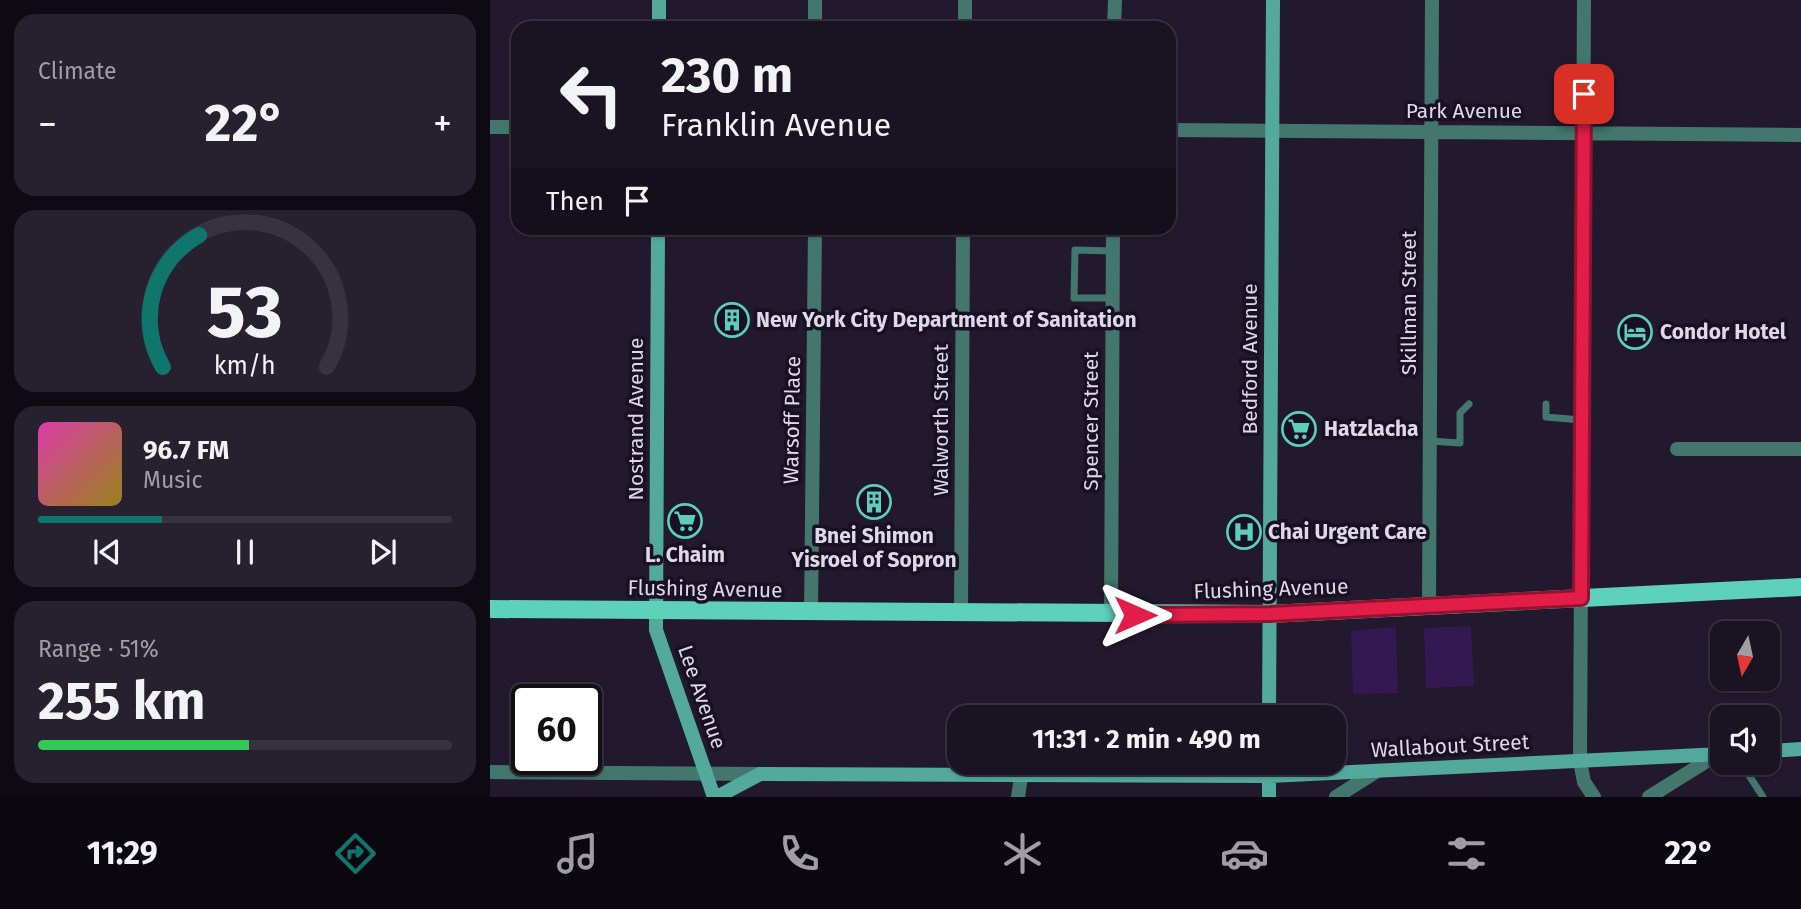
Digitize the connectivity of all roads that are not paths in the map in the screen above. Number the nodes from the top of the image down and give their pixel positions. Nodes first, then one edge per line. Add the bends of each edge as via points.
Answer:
1 (660, 0) edge
2 (815, 0) edge
3 (965, 0) edge
4 (1115, 0) edge
5 (1273, 0) edge
6 (1432, 0) edge
7 (1584, 0) edge
8 (659, 21) edge
9 (815, 21) edge
10 (965, 21) edge
11 (1114, 21) edge
12 (490, 127) edge
13 (511, 127) edge
14 (1176, 130) edge
15 (1272, 131) junction
16 (1431, 132) junction
17 (1584, 133) junction
18 (1801, 135) edge
19 (658, 235) edge
20 (815, 235) edge
21 (963, 235) edge
22 (1113, 235) edge
23 (1113, 251) junction
24 (1112, 298) junction
25 (1469, 404) dead end
26 (1546, 404) dead end
27 (1582, 420) junction
28 (1430, 442) junction
29 (1677, 449) dead end
30 (1801, 449) edge
31 (1801, 587) edge
32 (1581, 598) junction
33 (1429, 606) junction
34 (490, 610) edge
35 (656, 611) junction
36 (811, 613) junction
37 (961, 614) junction
38 (1270, 614) junction
39 (1111, 615) junction
40 (1269, 705) edge
41 (1801, 749) edge
42 (1780, 750) edge
43 (1710, 754) edge
44 (1710, 760) edge
45 (1580, 761) junction
46 (1346, 771) edge
47 (1377, 771) junction
48 (490, 772) edge
49 (707, 773) junction
50 (760, 774) junction
51 (1092, 775) edge
52 (1269, 775) edge
53 (1749, 775) edge
54 (1021, 777) junction
55 (716, 797) edge
56 (1018, 797) edge
57 (1269, 797) edge
58 (1336, 797) edge
59 (1594, 797) edge
60 (1649, 797) edge
61 (1763, 797) edge

1 - 8 main road
2 - 9 street
3 - 10 street
4 - 11 street
5 - 15 main road, Bedford Avenue
6 - 16 street, Skillman Street
7 - 17 street
12 - 13 street
14 - 15 street, Park Avenue
15 - 16 street, Park Avenue
15 - 38 main road, Bedford Avenue
16 - 17 street, Park Avenue
16 - 28 street, Skillman Street
17 - 18 street, Park Avenue
17 - 27 street
19 - 35 main road, Nostrand Avenue
20 - 36 street, Warsoff Place
21 - 37 street, Walworth Street
22 - 23 street, Spencer Street
23 - 24 street, Spencer Street
23 - 24 lane via 1075,250 1074,298
24 - 39 street, Spencer Street
25 - 28 lane via 1460,413 1460,443
26 - 27 lane via 1546,417
27 - 32 street
28 - 33 street, Skillman Street
29 - 30 street
31 - 32 main road, Flushing Avenue
32 - 33 main road, Flushing Avenue
32 - 45 street
33 - 38 main road, Flushing Avenue
34 - 35 main road, Flushing Avenue
35 - 36 main road, Flushing Avenue
35 - 49 main road, Lee Avenue via 656,630
36 - 37 main road, Flushing Avenue
37 - 39 main road, Flushing Avenue
38 - 39 main road, Flushing Avenue
38 - 40 main road, Bedford Avenue
41 - 42 main road
43 - 45 main road, Wallabout Street
44 - 60 street
45 - 47 main road, Wallabout Street
45 - 59 street via 1584,782
46 - 47 main road, Wallabout Street
47 - 58 street
48 - 49 street, Wallabout Street
49 - 50 street, Wallabout Street
49 - 55 main road, Lee Avenue
50 - 54 main road, Wallabout Street
50 - 55 main road, Wallabout Street
51 - 54 main road, Wallabout Street
52 - 57 main road
53 - 61 lane
54 - 56 street

